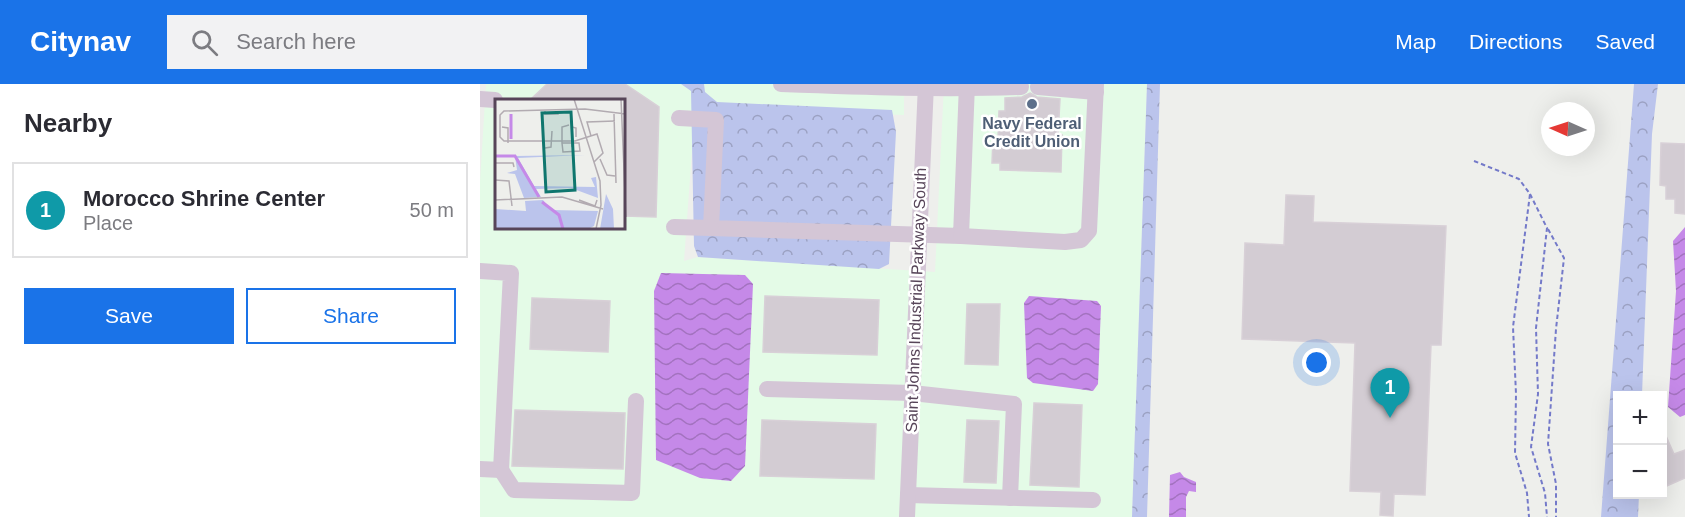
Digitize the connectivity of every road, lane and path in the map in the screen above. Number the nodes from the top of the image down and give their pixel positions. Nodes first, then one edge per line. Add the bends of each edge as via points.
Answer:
1 (781, 84) edge
2 (887, 86) edge
3 (926, 86) edge
4 (967, 87) edge
5 (1021, 87) dead end
6 (1038, 87) dead end
7 (1096, 88) edge
8 (679, 118) dead end
9 (1474, 161) dead end
10 (1530, 194) junction
11 (674, 227) dead end
12 (711, 228) junction
13 (1547, 228) junction
14 (919, 234) junction
15 (961, 236) junction
16 (480, 271) edge
17 (767, 389) dead end
18 (912, 393) junction
19 (636, 401) dead end
20 (480, 469) edge
21 (501, 470) junction
22 (908, 495) junction
23 (1010, 498) junction
24 (1093, 500) dead end
25 (907, 517) edge
26 (1529, 517) edge
27 (1546, 517) edge
28 (1556, 517) edge

1 - 2 street
2 - 3 street
3 - 4 street
3 - 14 street, Saint Johns Industrial Parkway South
4 - 5 street
4 - 15 street
6 - 7 street
7 - 15 street via 1089,231 1081,240
8 - 12 street via 716,120
9 - 10 path via 1519,179
10 - 13 path
10 - 26 path via 1513,327 1515,453 1527,493
11 - 12 street
12 - 14 street
13 - 27 path via 1536,328 1538,394 1531,447 1545,493
13 - 28 path via 1564,258 1548,444 1556,484
14 - 15 street
14 - 18 street, Saint Johns Industrial Parkway South
16 - 21 street via 511,273
17 - 18 street
18 - 22 street, Saint Johns Industrial Parkway South
18 - 23 street via 1014,404
19 - 21 street via 632,493 514,490
20 - 21 street
22 - 23 street
22 - 25 street, Saint Johns Industrial Parkway South
23 - 24 street

